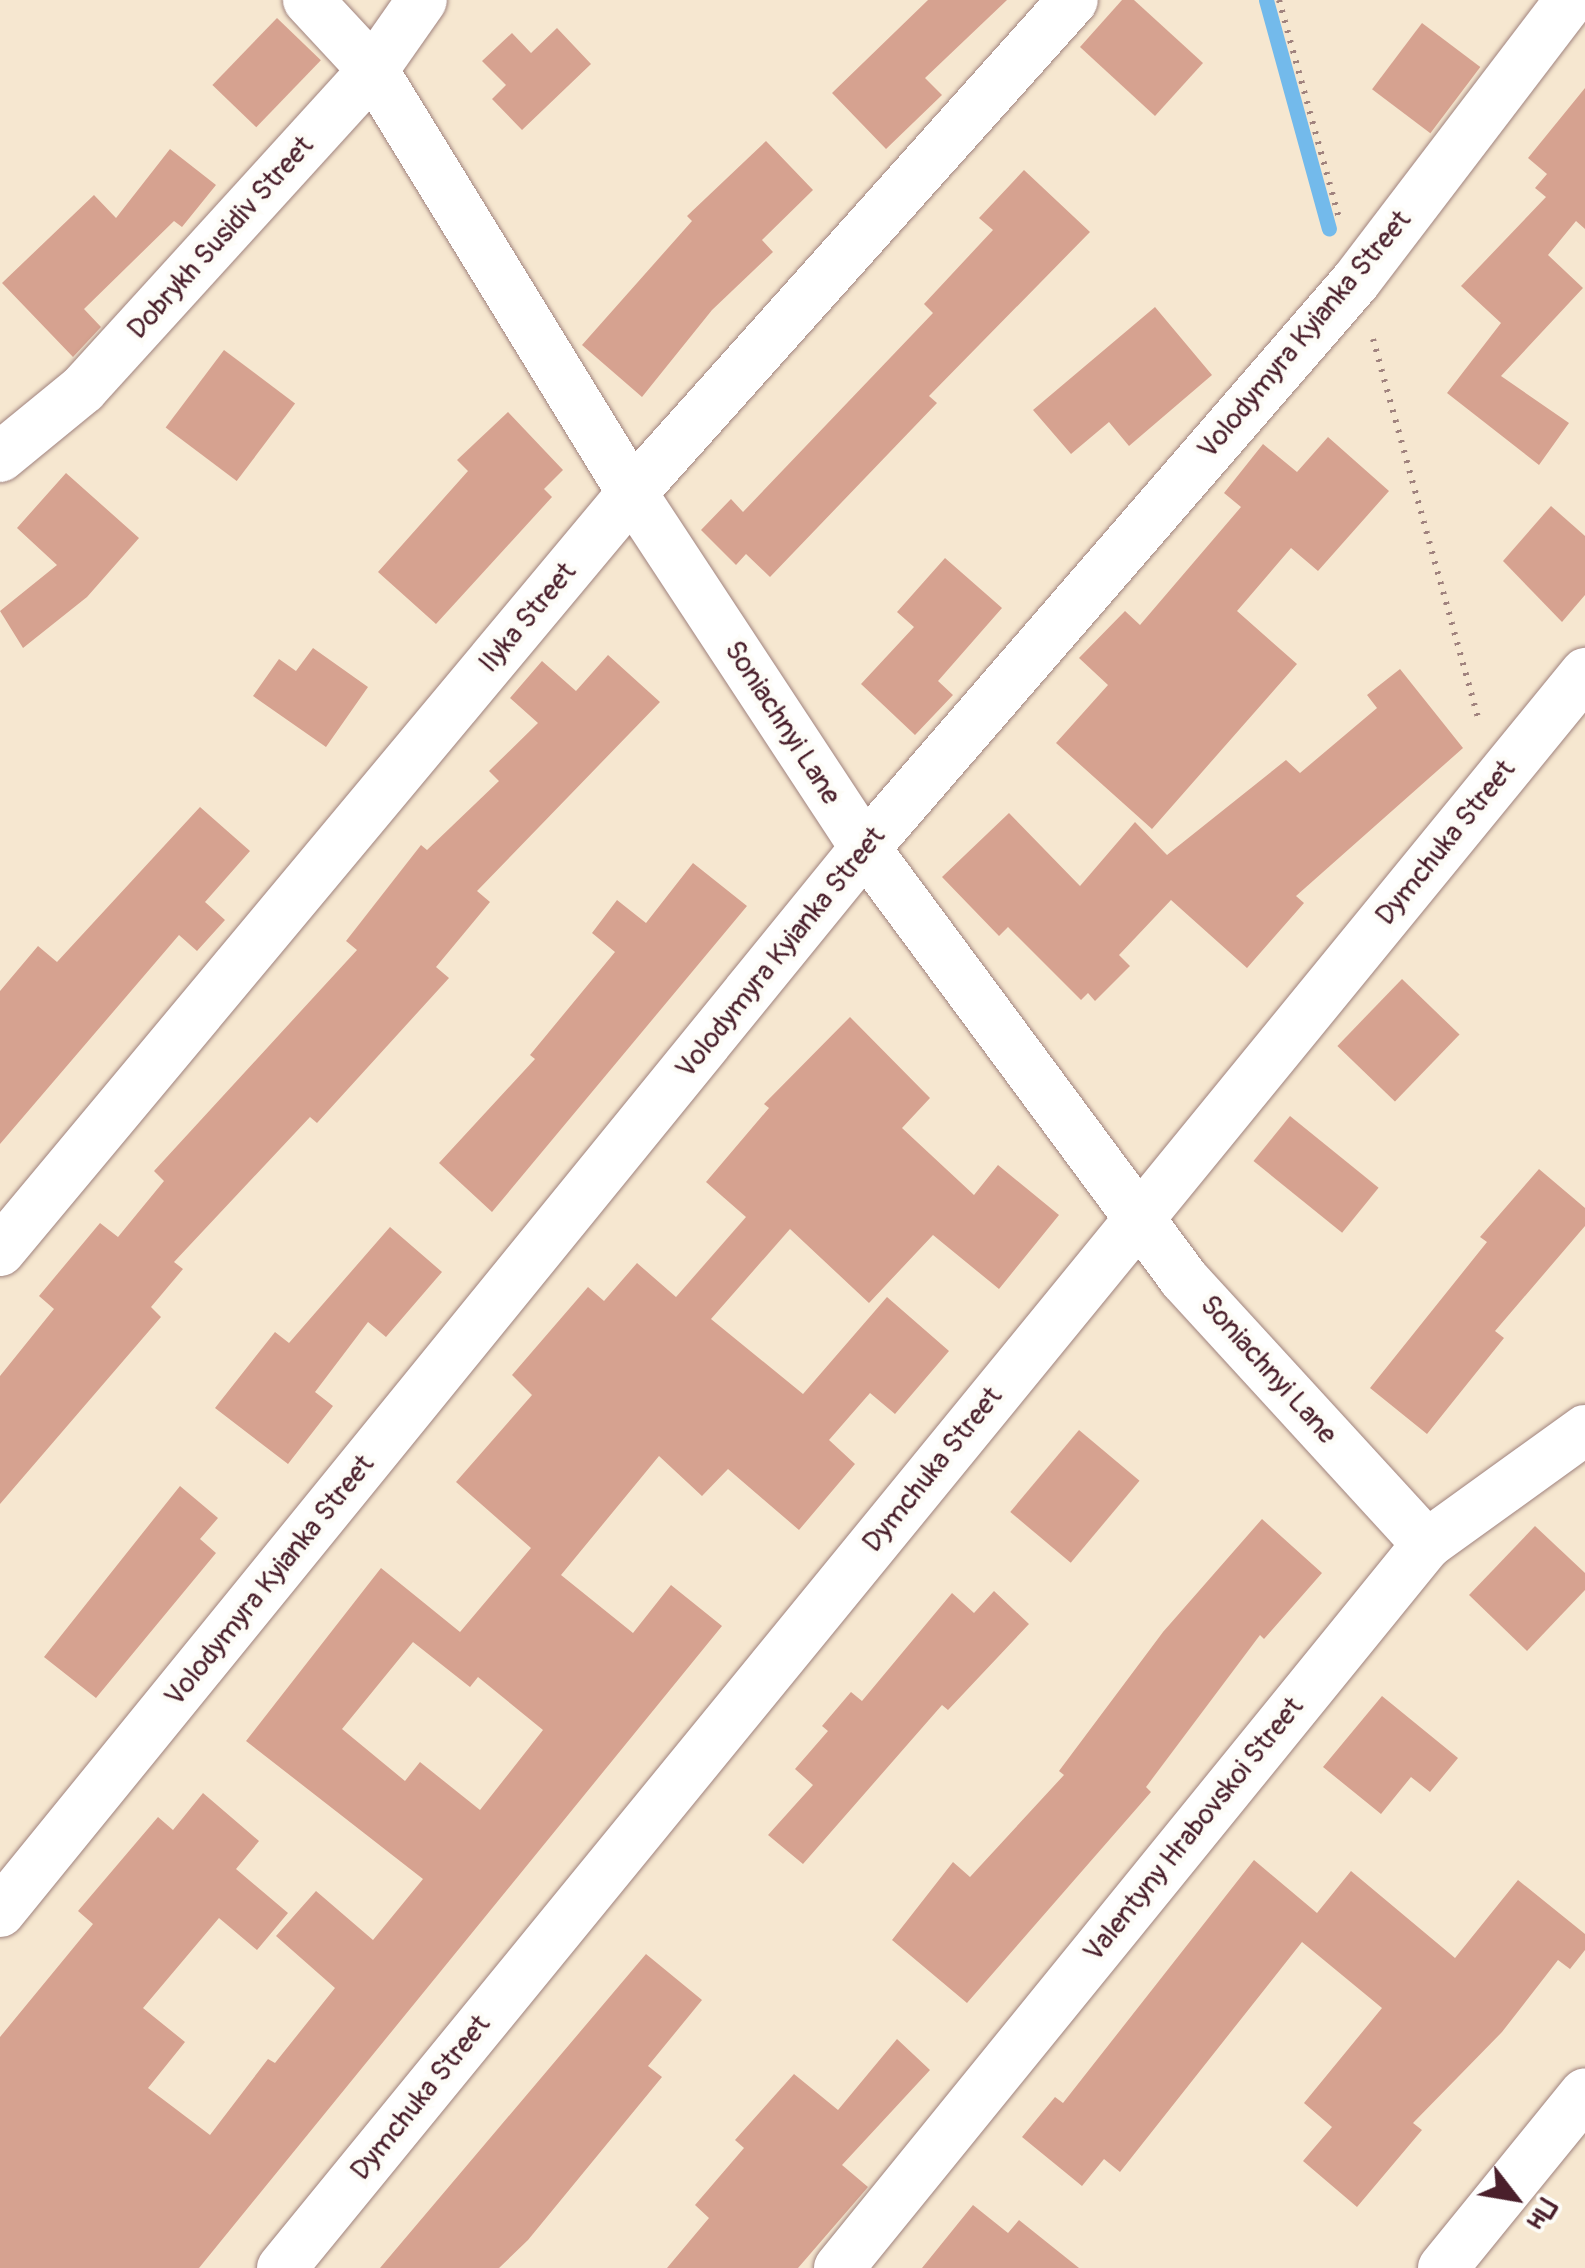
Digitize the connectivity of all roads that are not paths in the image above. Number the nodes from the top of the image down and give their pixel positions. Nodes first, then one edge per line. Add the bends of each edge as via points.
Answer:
1 (308, 0) edge
2 (422, 0) edge
3 (1074, 0) edge
4 (1570, 0) edge
5 (373, 70) junction
6 (0, 457) edge
7 (632, 493) junction
8 (1585, 673) edge
9 (865, 848) junction
10 (1140, 1217) junction
11 (0, 1251) edge
12 (1585, 1430) edge
13 (1427, 1544) junction
14 (0, 1912) edge
15 (1585, 2093) edge
16 (282, 2268) edge
17 (839, 2268) edge
18 (1443, 2268) edge

1 - 5 street, Soniachnyi Lane
2 - 5 street, Dobrykh Susidiv Street
3 - 7 street, Ilyka Street
4 - 9 street, Volodymyra Kyianka Street via 1356,281
5 - 6 street, Dobrykh Susidiv Street via 83,389
5 - 7 street, Soniachnyi Lane
7 - 9 street, Soniachnyi Lane
7 - 11 street, Ilyka Street
8 - 10 street, Dymchuka Street
9 - 10 street, Soniachnyi Lane
9 - 14 street, Volodymyra Kyianka Street
10 - 13 street, Soniachnyi Lane via 1184,1279
10 - 16 street, Dymchuka Street
12 - 13 street, Valentyny Hrabovskoi Street
13 - 17 street, Valentyny Hrabovskoi Street
15 - 18 street

